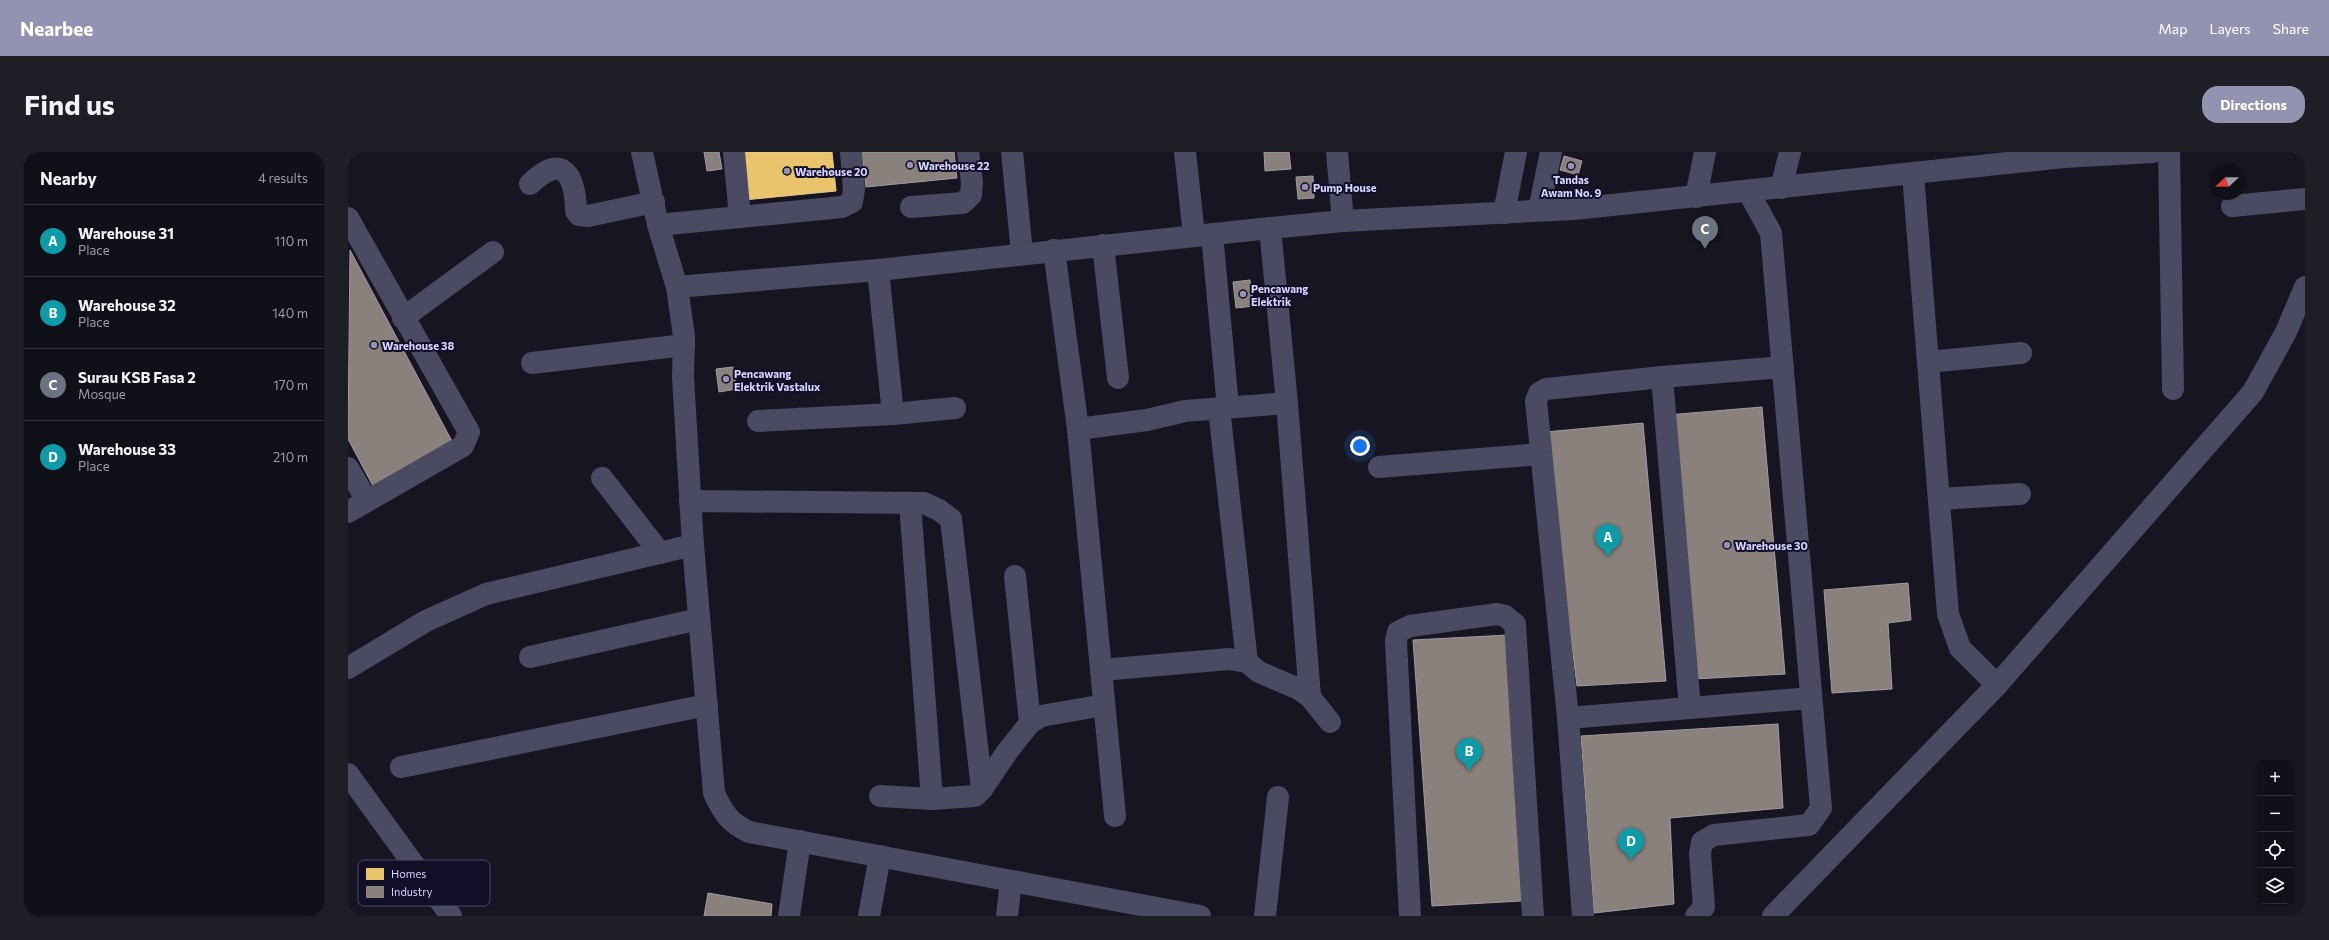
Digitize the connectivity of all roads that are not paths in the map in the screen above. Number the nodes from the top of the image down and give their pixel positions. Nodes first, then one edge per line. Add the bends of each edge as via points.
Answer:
1 (642, 152) edge
2 (734, 152) edge
3 (851, 152) edge
4 (968, 152) edge
5 (1012, 152) edge
6 (1185, 152) edge
7 (1337, 152) edge
8 (1516, 152) edge
9 (1551, 152) edge
10 (1705, 152) edge
11 (1790, 152) edge
12 (2152, 152) edge
13 (2169, 152) edge
14 (2064, 155) edge
15 (1912, 174) junction
16 (530, 184) dead end
17 (1781, 188) junction
18 (1748, 191) junction
19 (1696, 197) junction
20 (2305, 199) edge
21 (654, 202) junction
22 (2232, 206) dead end
23 (911, 207) dead end
24 (1539, 210) junction
25 (1504, 213) junction
26 (740, 217) junction
27 (348, 218) edge
28 (1343, 221) junction
29 (658, 225) junction
30 (1270, 228) junction
31 (1203, 235) junction
32 (1103, 245) junction
33 (1054, 250) junction
34 (493, 252) dead end
35 (1022, 253) junction
36 (878, 270) junction
37 (677, 287) junction
38 (2305, 287) edge
39 (403, 318) junction
40 (684, 345) junction
41 (2021, 353) dead end
42 (1928, 362) junction
43 (532, 363) dead end
44 (1783, 366) junction
45 (1662, 377) junction
46 (1118, 378) dead end
47 (2173, 389) dead end
48 (1287, 403) junction
49 (955, 408) dead end
50 (1224, 408) junction
51 (893, 414) junction
52 (758, 421) dead end
53 (1078, 429) junction
54 (1541, 454) junction
55 (1379, 467) dead end
56 (348, 468) edge
57 (602, 478) dead end
58 (2020, 494) dead end
59 (1940, 500) junction
60 (367, 501) junction
61 (690, 501) junction
62 (910, 503) junction
63 (348, 512) edge
64 (693, 545) junction
65 (660, 553) junction
66 (1015, 576) dead end
67 (699, 619) junction
68 (530, 657) dead end
69 (1247, 662) junction
70 (348, 668) edge
71 (1101, 670) junction
72 (1997, 685) junction
73 (1310, 697) junction
74 (1810, 698) junction
75 (706, 705) junction
76 (1104, 705) junction
77 (1690, 708) junction
78 (1568, 718) junction
79 (1330, 722) dead end
80 (1030, 723) junction
81 (401, 767) dead end
82 (348, 774) edge
83 (982, 789) junction
84 (880, 796) dead end
85 (1278, 797) dead end
86 (932, 800) junction
87 (1115, 816) dead end
88 (800, 841) junction
89 (880, 856) junction
90 (410, 860) edge
91 (1011, 881) junction
92 (444, 906) edge
93 (451, 916) edge
94 (790, 916) edge
95 (869, 916) edge
96 (1007, 916) edge
97 (1200, 916) edge
98 (1265, 916) edge
99 (1410, 916) edge
100 (1533, 916) edge
101 (1583, 916) edge
102 (1696, 916) edge
103 (1773, 916) edge

1 - 21 street
2 - 26 street
3 - 26 street via 854,189 852,202 842,207
4 - 23 street via 971,195 963,203
5 - 35 street
6 - 31 street
7 - 28 street
8 - 25 street
9 - 24 street
10 - 19 street
11 - 17 street
12 - 14 street
13 - 47 street
14 - 15 street
15 - 17 street
15 - 42 street
16 - 21 street via 549,167 559,166 568,170 573,179 576,211 579,215 588,216
17 - 18 street
18 - 19 street
18 - 44 street via 1771,233
19 - 24 street
20 - 22 street
21 - 29 street
24 - 25 street
25 - 28 street
26 - 29 street
27 - 39 street
28 - 30 street
29 - 37 street
30 - 31 street
30 - 48 street
31 - 32 street
31 - 50 street
32 - 33 street
32 - 46 street
33 - 35 street
33 - 53 street
34 - 39 street
35 - 36 street
36 - 37 street
36 - 51 street
37 - 40 street
38 - 72 street via 2286,332 2253,392
39 - 60 street via 469,432 463,446
40 - 43 street
40 - 61 street via 683,377
41 - 42 street
42 - 59 street
44 - 45 street
44 - 74 street
45 - 54 street via 1546,389 1539,393 1536,401
45 - 77 street
48 - 50 street
48 - 73 street
49 - 51 street
50 - 53 street via 1185,411 1147,420
50 - 69 street
51 - 52 street
53 - 71 street
54 - 55 street
54 - 78 street
56 - 60 street
57 - 65 street
58 - 59 street
59 - 72 street via 1948,614 1952,630 1960,648
60 - 63 street
61 - 62 street
61 - 64 street
62 - 83 street via 924,503 951,519
62 - 86 street
64 - 65 street
64 - 67 street
65 - 70 street via 486,594 426,621
66 - 80 street
67 - 68 street
67 - 75 street
69 - 71 street via 1229,659
69 - 73 street via 1259,672 1299,689
71 - 76 street
72 - 103 street
73 - 79 street
74 - 77 street
74 - 102 street via 1821,808 1817,816 1809,825 1714,835 1702,842 1700,854 1704,907
75 - 81 street
75 - 88 street via 714,794 723,813 735,825 749,832
76 - 80 street via 1040,716
76 - 87 street
77 - 78 street
78 - 101 street
80 - 83 street
82 - 90 street
83 - 86 street via 975,796
84 - 86 street
85 - 98 street
88 - 89 street
88 - 94 street
89 - 91 street
89 - 95 street
91 - 96 street
91 - 97 street
92 - 93 street
99 - 100 street via 1396,641 1398,632 1410,626 1497,614 1505,616 1515,624

